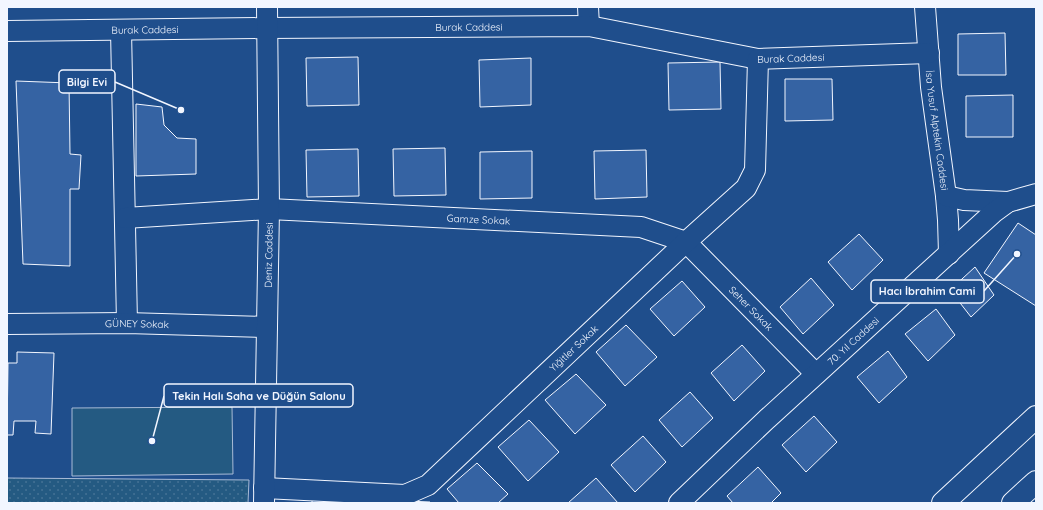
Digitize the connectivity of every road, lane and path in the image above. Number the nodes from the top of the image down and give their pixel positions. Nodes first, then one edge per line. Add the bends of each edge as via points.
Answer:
1 (267, 7) edge
2 (925, 7) edge
3 (589, 16) edge
4 (266, 28) junction
5 (121, 30) junction
6 (7, 31) edge
7 (929, 53) junction
8 (758, 59) junction
9 (1036, 194) edge
10 (946, 196) junction
11 (1008, 202) junction
12 (269, 209) junction
13 (125, 218) junction
14 (686, 242) junction
15 (949, 254) junction
16 (7, 324) edge
17 (127, 324) junction
18 (267, 327) junction
19 (816, 374) junction
20 (1036, 417) edge
21 (1036, 482) edge
22 (264, 495) edge
23 (679, 503) edge
24 (943, 503) edge
25 (1013, 503) edge

1 - 4 street, Deniz Caddesi
2 - 7 street, İsa Yusuf Alptekin Caddesi
3 - 4 street, Burak Caddesi
3 - 8 street, Burak Caddesi
4 - 5 street, Burak Caddesi
4 - 12 street, Deniz Caddesi
5 - 6 street, Burak Caddesi
5 - 13 street
7 - 8 street, Burak Caddesi
7 - 10 street, İsa Yusuf Alptekin Caddesi via 931,87
8 - 14 street, Yiğitler Sokak via 755,170 746,188
9 - 11 street, 70. Yıl Caddesi
10 - 11 street via 964,200
10 - 15 street, İsa Yusuf Alptekin Caddesi
11 - 15 street, 70. Yıl Caddesi
12 - 13 street, Gamze Sokak
12 - 14 street, Gamze Sokak via 641,227
12 - 18 street, Deniz Caddesi
13 - 17 street
14 - 19 street, Seher Sokak
14 - 22 street, Yiğitler Sokak via 428,485 405,495
15 - 19 street, 70. Yıl Caddesi
16 - 17 street, GÜNEY Sokak
17 - 18 street, GÜNEY Sokak
18 - 22 street, Deniz Caddesi
19 - 23 street, 70. Yıl Caddesi
20 - 24 highway
21 - 25 highway

